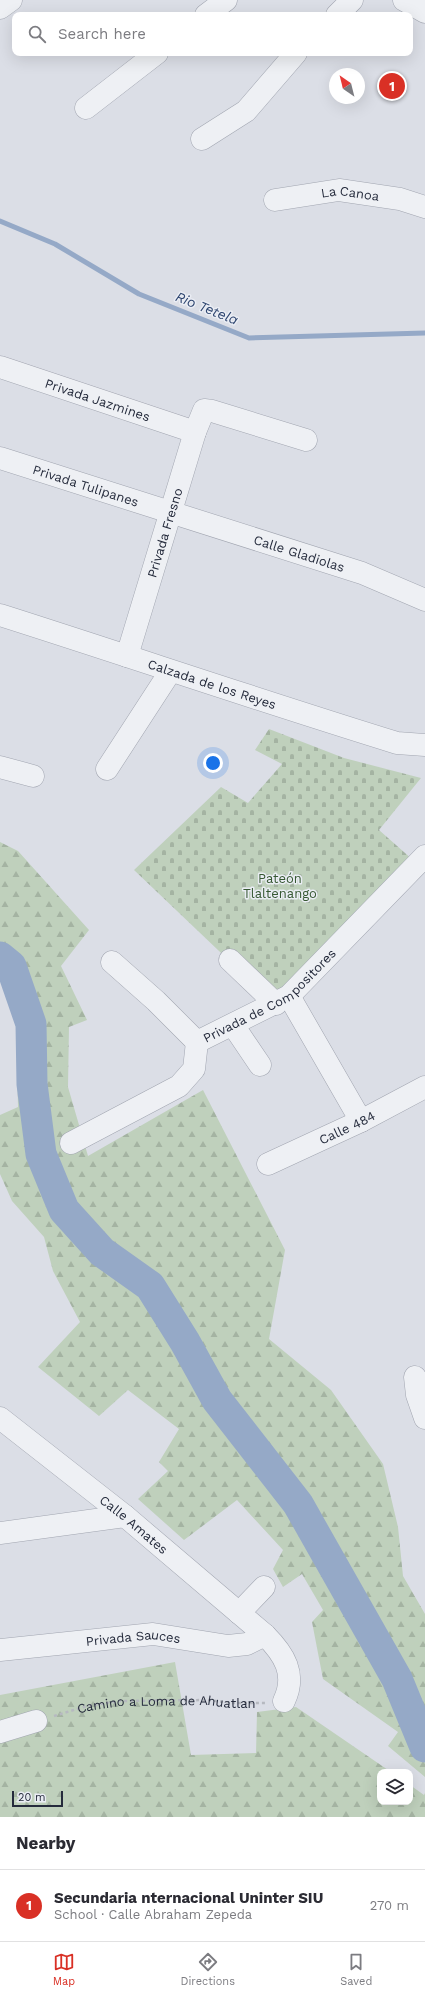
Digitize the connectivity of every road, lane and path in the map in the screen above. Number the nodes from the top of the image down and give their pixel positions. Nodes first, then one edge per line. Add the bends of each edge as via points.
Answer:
1 (11, 0) edge
2 (226, 0) edge
3 (352, 0) edge
4 (404, 0) edge
5 (0, 8) edge
6 (210, 12) edge
7 (340, 12) edge
8 (425, 12) edge
9 (153, 56) edge
10 (293, 56) edge
11 (86, 108) dead end
12 (202, 139) dead end
13 (275, 200) dead end
14 (425, 207) edge
15 (0, 367) edge
16 (195, 432) junction
17 (306, 440) dead end
18 (0, 458) edge
19 (172, 514) junction
20 (425, 600) edge
21 (0, 615) edge
22 (127, 656) junction
23 (170, 672) junction
24 (425, 745) edge
25 (0, 767) edge
26 (107, 769) dead end
27 (33, 776) dead end
28 (425, 856) edge
29 (230, 960) dead end
30 (112, 962) dead end
31 (282, 1000) junction
32 (233, 1025) junction
33 (197, 1042) junction
34 (260, 1065) dead end
35 (425, 1087) edge
36 (361, 1121) junction
37 (71, 1143) dead end
38 (268, 1164) dead end
39 (415, 1377) dead end
40 (0, 1418) edge
41 (425, 1418) edge
42 (125, 1516) junction
43 (0, 1533) edge
44 (264, 1587) dead end
45 (239, 1613) junction
46 (265, 1635) junction
47 (0, 1650) edge
48 (284, 1701) joint
49 (36, 1721) joint
50 (0, 1732) edge

1 - 5 street
2 - 6 street
3 - 7 street
4 - 8 street
9 - 11 street
10 - 12 street via 246,111
13 - 14 street, La Canoa via 339,190 400,199
15 - 16 street, Privada Jazmines
16 - 17 street, Privada Fresno via 204,410
16 - 19 street, Privada Fresno
18 - 19 street, Privada Tulipanes
19 - 20 street, Calle Gladiolas via 362,573
19 - 22 street, Privada Fresno
21 - 22 street, Calzada de los Reyes
22 - 23 street, Calzada de los Reyes
23 - 24 street, Calzada de los Reyes via 397,743
23 - 26 street
25 - 27 street
28 - 31 street, Privada de Compositores
29 - 31 street
30 - 33 street
31 - 32 street, Privada de Compositores
31 - 36 street
32 - 33 street, Privada de Compositores
32 - 34 street
33 - 37 street, Privada de Compositores via 194,1069 180,1086
35 - 36 street, Calle 484
36 - 38 street, Calle 484
39 - 41 street via 417,1395
40 - 42 street, Calle Amates
42 - 43 street
42 - 45 street, Calle Amates
44 - 45 street
45 - 46 street, Calle Amates
46 - 47 street, Privada Sauces via 247,1644 228,1646 153,1634
46 - 48 street via 278,1648 288,1666 290,1688
48 - 49 path, Camino a Loma de Ahuatlan via 256,1704 209,1700 120,1701 88,1706
49 - 50 street

